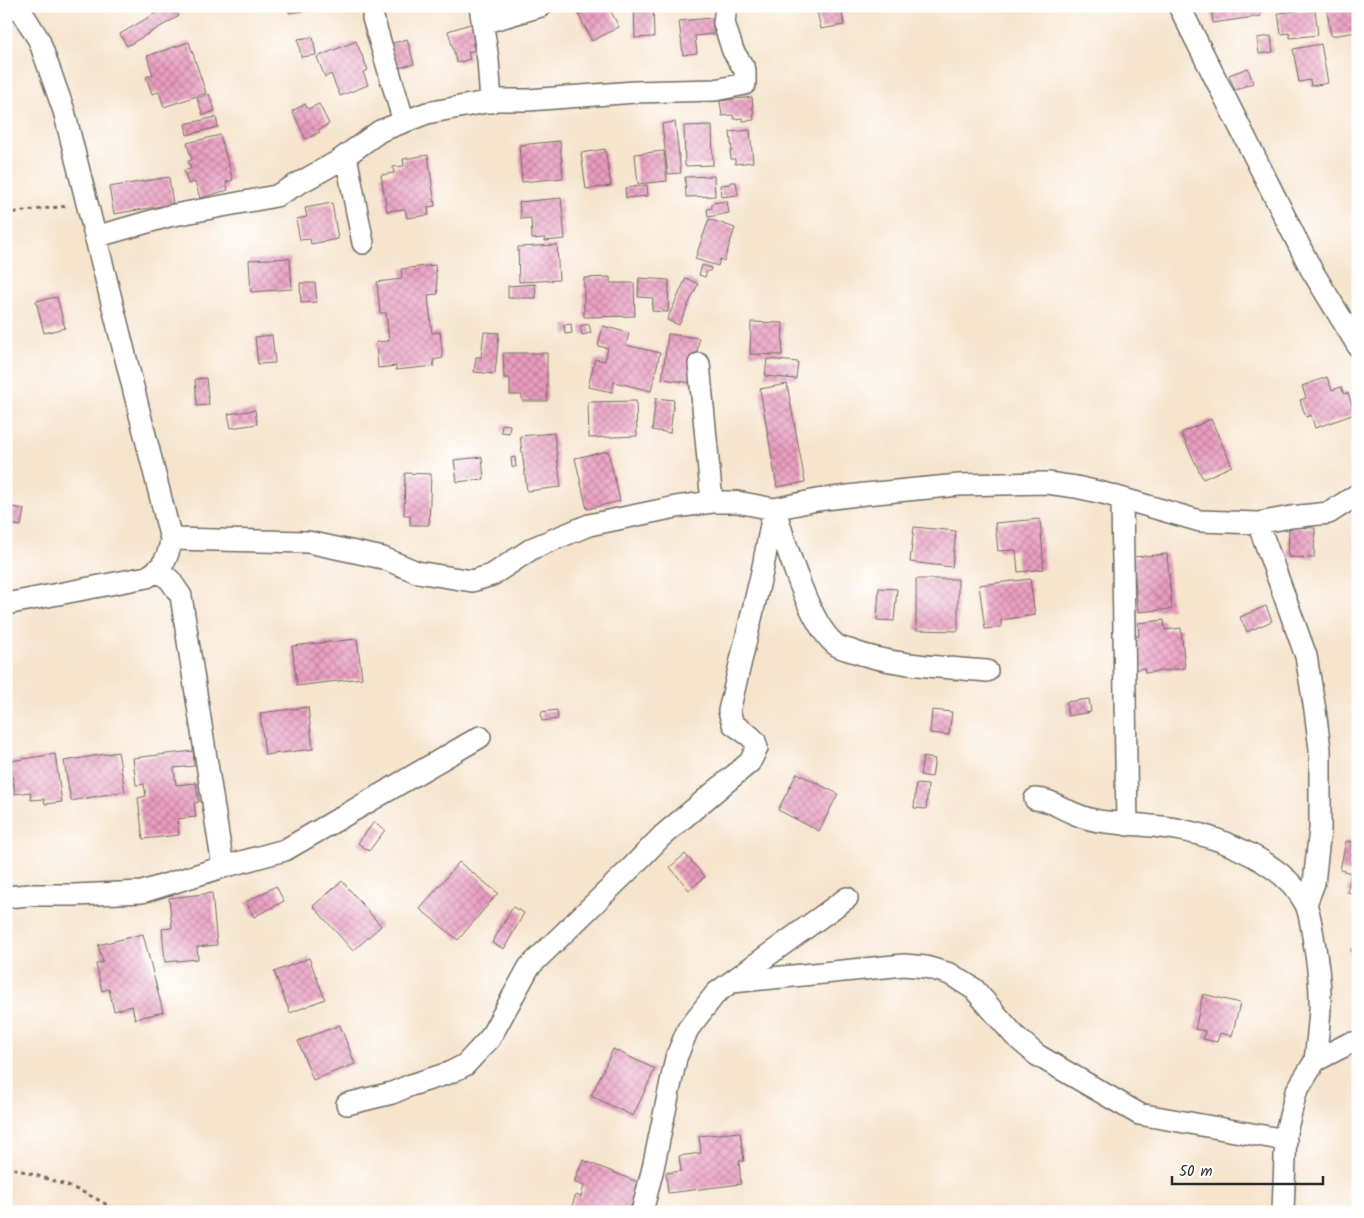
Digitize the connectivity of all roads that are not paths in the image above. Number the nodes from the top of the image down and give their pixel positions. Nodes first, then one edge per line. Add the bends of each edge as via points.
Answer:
1 (18, 6) edge
2 (540, 6) edge
3 (726, 6) edge
4 (1179, 6) edge
5 (482, 15) edge
6 (373, 18) dead end
7 (491, 102) junction
8 (404, 122) junction
9 (346, 156) junction
10 (95, 237) junction
11 (363, 243) dead end
12 (1358, 346) edge
13 (700, 364) dead end
14 (1358, 494) edge
15 (1122, 499) junction
16 (712, 502) junction
17 (774, 509) junction
18 (1258, 523) junction
19 (170, 539) junction
20 (158, 571) junction
21 (6, 604) edge
22 (987, 672) dead end
23 (480, 737) dead end
24 (1035, 800) dead end
25 (1127, 825) junction
26 (223, 867) junction
27 (6, 897) edge
28 (847, 898) dead end
29 (1306, 904) junction
30 (732, 982) junction
31 (1358, 1042) edge
32 (1315, 1061) junction
33 (347, 1104) dead end
34 (1286, 1140) junction
35 (642, 1212) edge
36 (1283, 1212) edge

1 - 10 street via 39,40 64,111
2 - 5 street
3 - 7 street via 724,23 733,51 745,70 745,84 715,90
4 - 12 street via 1311,269
5 - 7 street
6 - 8 street
7 - 8 street via 427,113
8 - 9 street via 380,131
9 - 10 street via 276,196 169,216
9 - 11 street
10 - 19 street
13 - 16 street
14 - 18 street via 1329,512
15 - 17 street via 1047,483 959,485 817,500
15 - 18 street via 1200,521
15 - 25 street
16 - 17 street via 737,502
16 - 19 street via 676,506 589,525 533,548 492,575 472,581 417,572 383,558 308,542
17 - 22 street via 810,606 827,638 836,646 869,658
17 - 33 street via 729,711 733,724 755,741 757,748 750,762 662,836 528,967 490,1038 465,1065 449,1074 392,1093
18 - 29 street via 1306,656 1316,710 1320,749 1320,829 1314,883
19 - 20 street via 166,562
20 - 21 street via 136,580
20 - 26 street via 170,580 181,596
23 - 26 street via 285,850
24 - 25 street via 1046,800 1096,821
25 - 29 street via 1183,830 1218,840 1280,872
26 - 27 street via 142,892
28 - 30 street
29 - 32 street via 1319,971 1320,1006
30 - 34 street via 904,965 926,967 950,974 974,989 1015,1036 1038,1055 1139,1114
30 - 35 street via 716,993 688,1029 676,1058
31 - 32 street
32 - 34 street via 1296,1092
34 - 36 street

